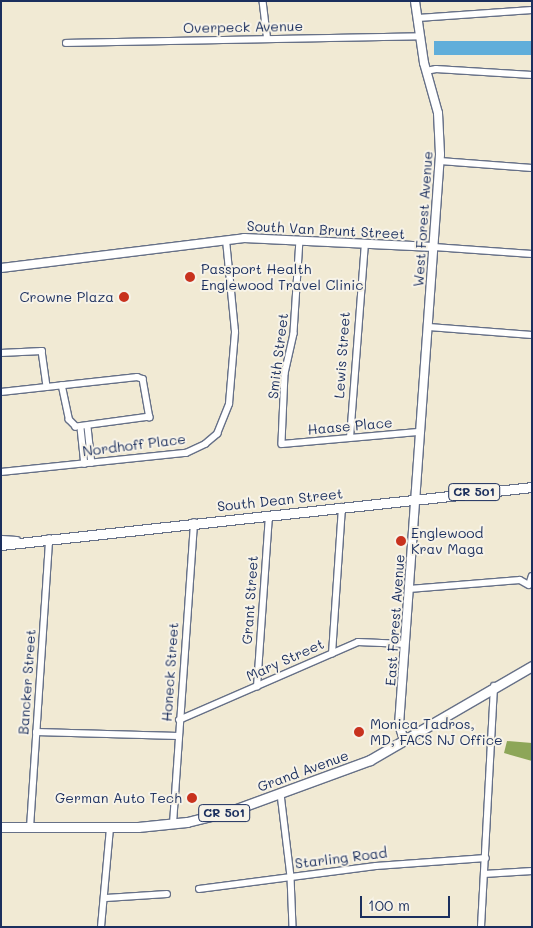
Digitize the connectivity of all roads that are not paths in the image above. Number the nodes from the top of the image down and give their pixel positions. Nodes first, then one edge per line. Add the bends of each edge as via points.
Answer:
1 (263, 1) edge
2 (415, 1) edge
3 (532, 10) edge
4 (418, 18) junction
5 (268, 39) junction
6 (420, 39) junction
7 (66, 43) dead end
8 (425, 67) junction
9 (532, 75) edge
10 (440, 162) junction
11 (532, 168) edge
12 (226, 240) junction
13 (300, 240) junction
14 (365, 244) junction
15 (434, 247) junction
16 (532, 254) edge
17 (1, 268) edge
18 (429, 327) junction
19 (532, 335) edge
20 (1, 353) edge
21 (62, 386) junction
22 (47, 387) junction
23 (1, 392) edge
24 (85, 428) junction
25 (420, 432) junction
26 (350, 438) junction
27 (420, 441) joint
28 (282, 444) joint
29 (89, 463) junction
30 (1, 472) edge
31 (532, 486) edge
32 (416, 498) junction
33 (342, 507) junction
34 (268, 515) junction
35 (194, 523) junction
36 (1, 539) edge
37 (49, 539) junction
38 (32, 541) junction
39 (1, 545) edge
40 (532, 576) edge
41 (409, 589) junction
42 (405, 644) junction
43 (332, 654) junction
44 (532, 666) edge
45 (494, 686) junction
46 (257, 687) junction
47 (179, 720) junction
48 (36, 732) junction
49 (178, 736) junction
50 (404, 740) junction
51 (281, 794) junction
52 (174, 824) junction
53 (1, 827) edge
54 (30, 828) junction
55 (110, 828) junction
56 (486, 858) junction
57 (532, 871) edge
58 (484, 874) junction
59 (291, 877) junction
60 (199, 889) dead end
61 (167, 894) dead end
62 (106, 898) junction
63 (101, 927) edge
64 (293, 927) edge
65 (481, 927) edge

1 - 5 street
2 - 4 street, West Forest Avenue
3 - 4 street
4 - 6 street, West Forest Avenue
5 - 6 street, Overpeck Avenue
5 - 7 street, Overpeck Avenue
6 - 8 street, West Forest Avenue
8 - 9 street
8 - 10 street, West Forest Avenue via 438,113
10 - 11 street
10 - 15 street, West Forest Avenue
12 - 13 street, South Van Brunt Street
12 - 17 street, South Van Brunt Street
12 - 29 street, Nordhoff Place via 235,332 230,399 220,429 205,444 186,453
13 - 14 street, South Van Brunt Street
13 - 28 street, Smith Street
14 - 15 street, South Van Brunt Street
14 - 26 street, Lewis Street
15 - 16 street, South Van Brunt Street
15 - 18 street, West Forest Avenue
18 - 19 street
18 - 25 street, West Forest Avenue
20 - 22 street via 42,351
21 - 22 street
21 - 24 street via 69,420
21 - 24 street via 143,379 149,399 149,419
22 - 23 street
24 - 29 street
25 - 26 street, Haase Place
25 - 27 street, West Forest Avenue
26 - 28 street, Haase Place
27 - 32 street, East Forest Avenue
29 - 30 street, Nordhoff Place
31 - 32 main road, South Dean Street / CR 501
32 - 33 main road, South Dean Street / CR 501
32 - 41 street, East Forest Avenue
33 - 34 main road, South Dean Street / CR 501
33 - 43 street
34 - 35 main road, South Dean Street / CR 501
34 - 46 street, Grant Street
35 - 37 main road, South Dean Street / CR 501
35 - 47 street, Honeck Street
36 - 38 street, South Dean Street
37 - 38 main road, South Dean Street / CR 501
37 - 48 street, Bancker Street
38 - 39 main road, South Dean Street / CR 501
40 - 41 street via 529,585 520,580
41 - 42 street, East Forest Avenue
42 - 43 street, Mary Street via 364,641
42 - 50 street, East Forest Avenue via 399,725
43 - 46 street, Mary Street
44 - 45 main road, Grand Avenue / CR 501
45 - 50 main road, Grand Avenue / CR 501
45 - 56 street
46 - 47 street, Mary Street
47 - 49 street, Honeck Street
48 - 49 street
48 - 54 street, Bancker Street
49 - 52 street, Honeck Street
50 - 51 main road, Grand Avenue / CR 501 via 360,764
51 - 52 main road, Grand Avenue / CR 501 via 222,814
51 - 59 street
52 - 55 main road, Grand Avenue / CR 501
53 - 54 main road, Grand Avenue / CR 501
54 - 55 main road, Grand Avenue / CR 501
55 - 62 street
56 - 58 street
56 - 59 street, Starling Road via 376,866
57 - 58 street
58 - 65 street
59 - 60 street, Starling Road
59 - 64 street
61 - 62 street
62 - 63 street

